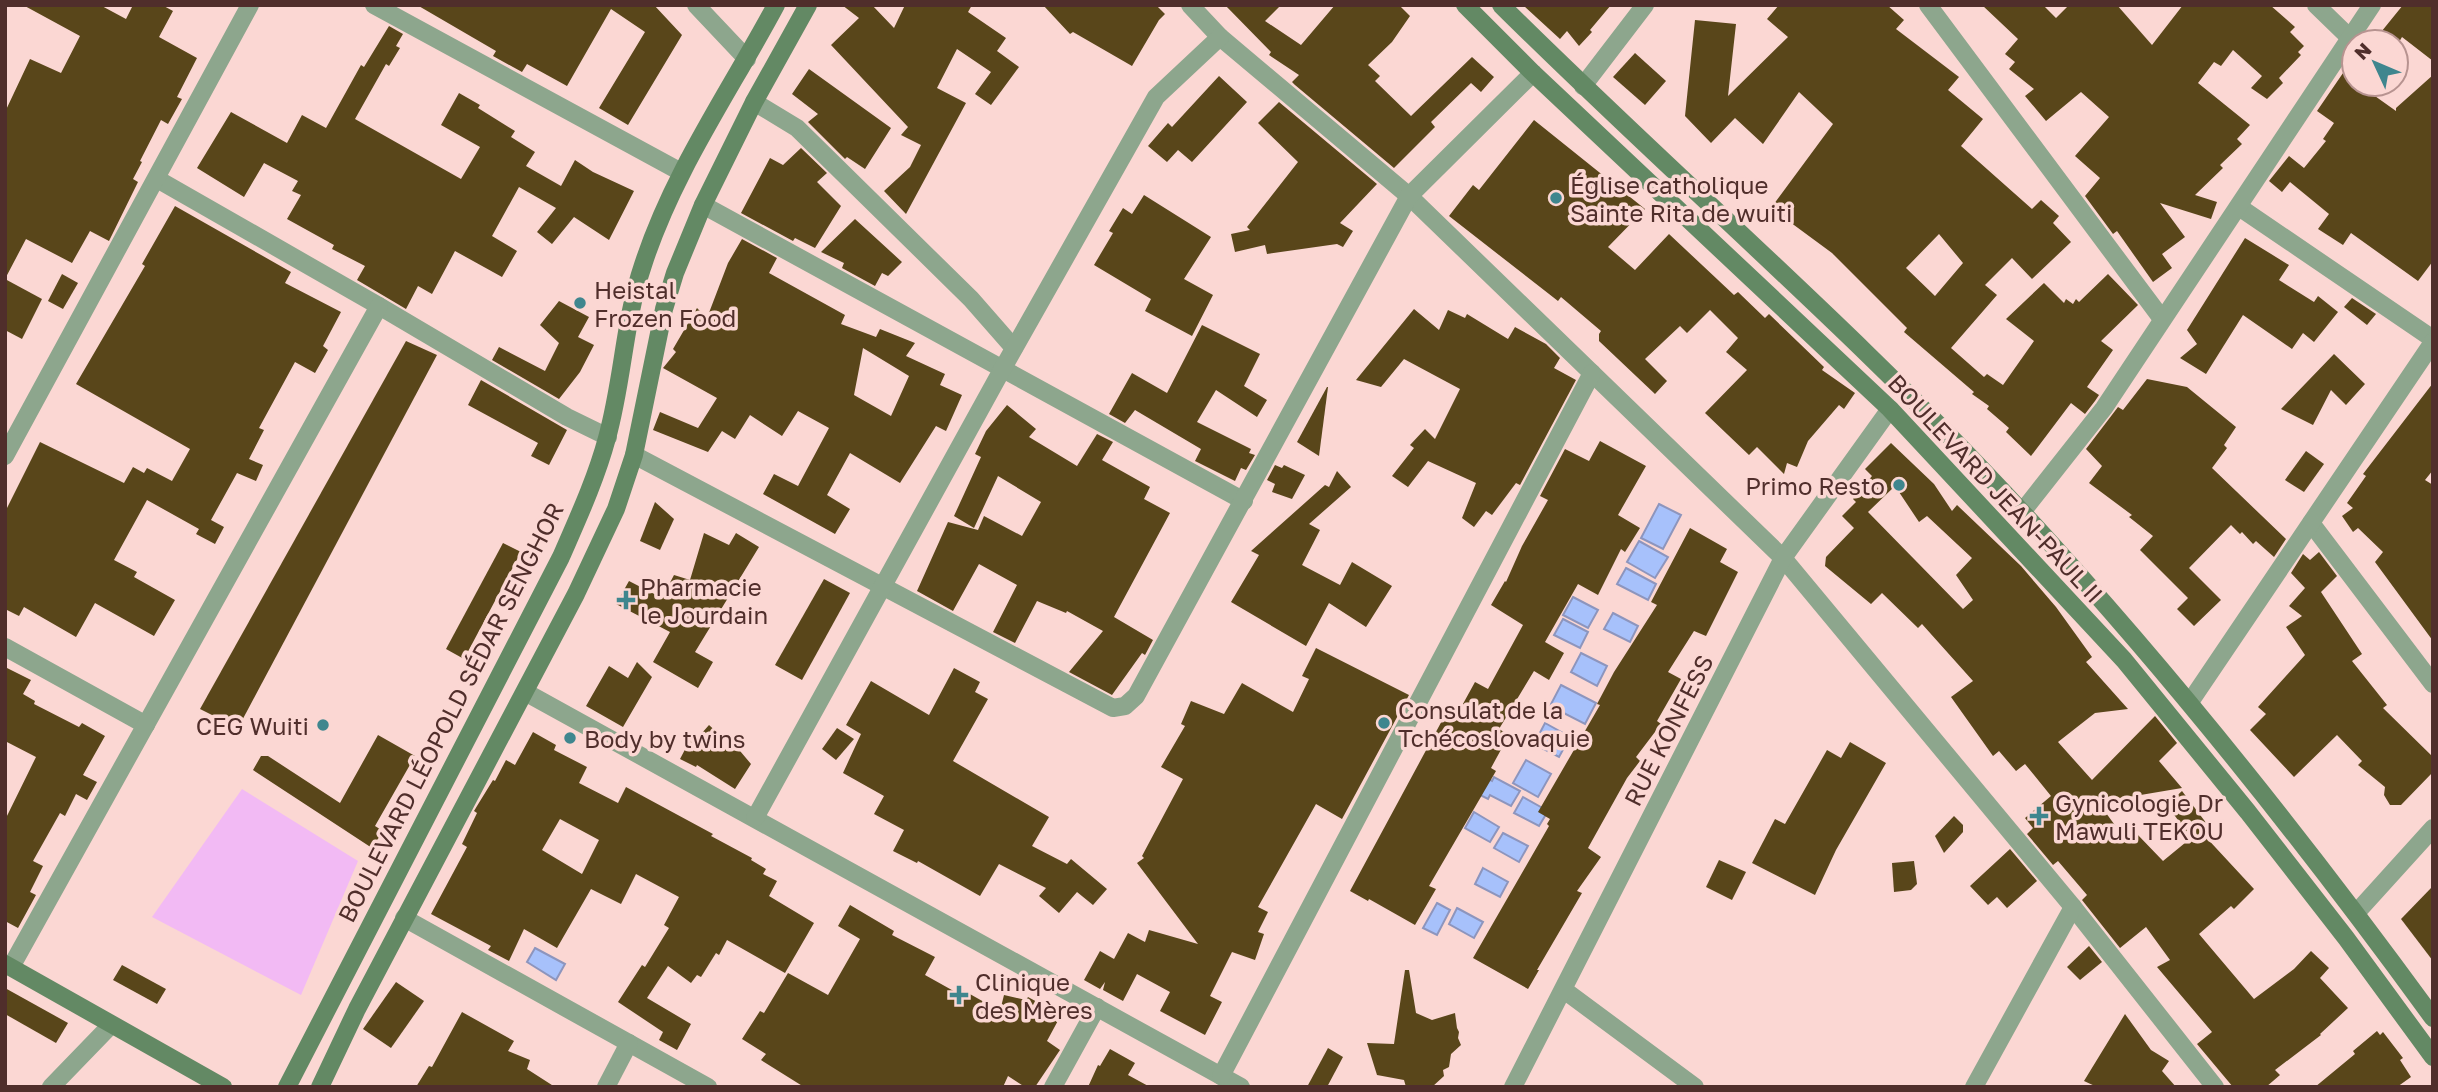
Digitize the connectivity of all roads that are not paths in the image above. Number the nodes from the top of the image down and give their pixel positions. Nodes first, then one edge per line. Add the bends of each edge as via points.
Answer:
1 (250, 5) edge
2 (374, 5) edge
3 (696, 5) edge
4 (776, 5) edge
5 (808, 5) edge
6 (1190, 5) edge
7 (1465, 5) edge
8 (1500, 5) edge
9 (1645, 5) edge
10 (1928, 5) edge
11 (2316, 5) edge
12 (2372, 5) edge
13 (2340, 28) edge
14 (2357, 28) edge
15 (1220, 37) junction
16 (2340, 53) edge
17 (747, 59) junction
18 (1533, 73) junction
19 (1583, 86) junction
20 (754, 102) junction
21 (681, 172) junction
22 (157, 179) junction
23 (1409, 196) junction
24 (703, 205) junction
25 (2239, 207) junction
26 (379, 306) junction
27 (2162, 319) junction
28 (2433, 340) edge
29 (1014, 348) junction
30 (1003, 368) junction
31 (1592, 373) junction
32 (1890, 409) junction
33 (608, 437) junction
34 (635, 455) junction
35 (5, 456) edge
36 (1244, 501) junction
37 (2022, 512) junction
38 (2311, 523) junction
39 (1783, 558) junction
40 (883, 585) junction
41 (5, 647) edge
42 (2433, 684) edge
43 (525, 692) junction
44 (2190, 702) junction
45 (146, 724) junction
46 (755, 818) junction
47 (2433, 828) edge
48 (2073, 908) junction
49 (2357, 912) junction
50 (404, 918) junction
51 (8, 965) edge
52 (1564, 990) junction
53 (1097, 1007) junction
54 (2433, 1018) edge
55 (111, 1025) junction
56 (629, 1043) junction
57 (2433, 1057) edge
58 (1221, 1076) junction
59 (51, 1087) edge
60 (223, 1087) edge
61 (287, 1087) edge
62 (320, 1087) edge
63 (606, 1087) edge
64 (708, 1087) edge
65 (1054, 1087) edge
66 (1241, 1087) edge
67 (1513, 1087) edge
68 (1695, 1087) edge
69 (1974, 1087) edge
70 (2215, 1087) edge

1 - 22 street
2 - 21 street
3 - 17 street
4 - 17 main road, BOULEVARD LÉOPOLD SÉDAR SENGHOR
5 - 20 main road
6 - 15 street
7 - 18 main road, BOULEVARD JEAN-PAUL II
8 - 19 main road, BOULEVARD JEAN-PAUL II
9 - 19 street
10 - 27 street
11 - 13 street
12 - 14 street
15 - 23 street
15 - 29 street via 1156,97
16 - 25 street
17 - 21 main road, BOULEVARD LÉOPOLD SÉDAR SENGHOR
18 - 23 street
18 - 32 main road, BOULEVARD JEAN-PAUL II
19 - 37 main road, BOULEVARD JEAN-PAUL II via 1893,379
20 - 24 main road
20 - 29 street via 797,128 971,299
21 - 33 main road, BOULEVARD LÉOPOLD SÉDAR SENGHOR via 642,267
22 - 26 street
22 - 35 street
23 - 31 street
23 - 36 street
24 - 30 street
24 - 34 main road via 674,272
25 - 27 street
25 - 28 street
26 - 33 street
26 - 45 street
27 - 37 street via 2104,408
28 - 38 street
29 - 30 street
30 - 36 street
30 - 40 street
31 - 39 street
31 - 58 street
32 - 39 street, RUE KONFESS
32 - 57 main road, BOULEVARD JEAN-PAUL II via 2124,660 2256,822
33 - 61 main road, BOULEVARD LÉOPOLD SÉDAR SENGHOR via 561,557
34 - 40 street
34 - 43 main road via 617,509
36 - 40 street via 1136,696 1125,706 1113,708
37 - 44 main road, BOULEVARD JEAN-PAUL II
38 - 42 street
38 - 44 street
39 - 48 street
39 - 52 street, RUE KONFESS
40 - 46 street
41 - 45 street
43 - 46 street
43 - 50 main road
44 - 49 main road, BOULEVARD JEAN-PAUL II
45 - 51 street
46 - 53 street
47 - 49 street
48 - 69 street
48 - 70 street
49 - 54 main road, BOULEVARD JEAN-PAUL II
50 - 56 street
50 - 62 main road
51 - 55 main road
52 - 67 street, RUE KONFESS
52 - 68 street
53 - 58 street
53 - 65 street
55 - 59 street
55 - 60 main road
56 - 63 street
56 - 64 street
58 - 66 street

